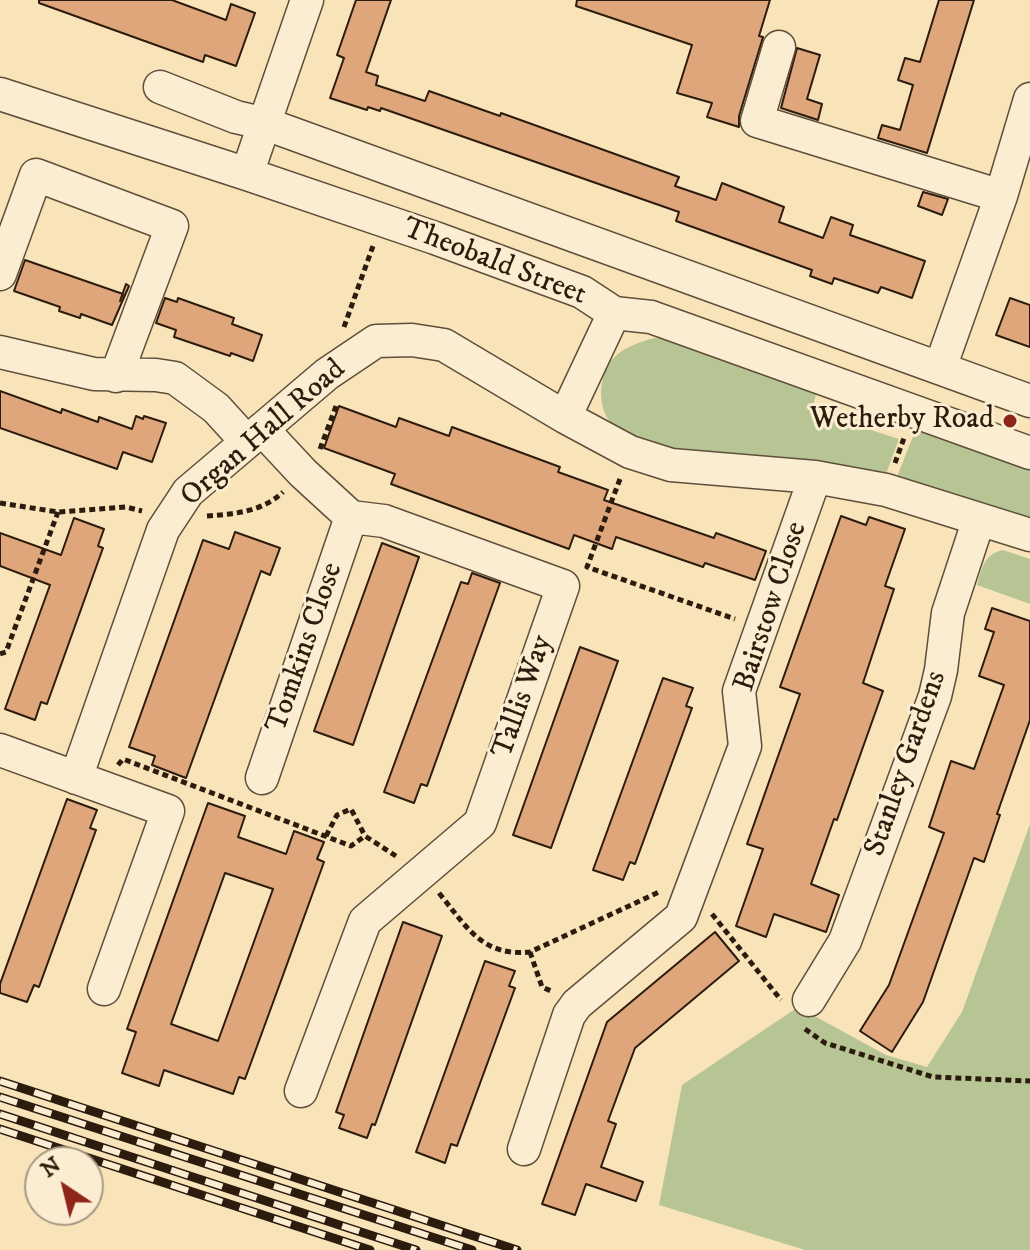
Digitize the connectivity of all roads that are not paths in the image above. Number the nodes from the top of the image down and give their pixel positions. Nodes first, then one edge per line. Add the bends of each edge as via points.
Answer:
1 (307, 0) edge
2 (779, 47) dead end
3 (160, 87) dead end
4 (0, 94) edge
5 (1030, 99) edge
6 (266, 124) junction
7 (247, 174) junction
8 (1001, 196) junction
9 (0, 274) edge
10 (614, 313) junction
11 (0, 352) edge
12 (940, 368) junction
13 (116, 376) junction
14 (1030, 401) edge
15 (565, 417) junction
16 (254, 435) junction
17 (1030, 453) edge
18 (815, 477) junction
19 (351, 517) junction
20 (979, 519) junction
21 (1030, 535) edge
22 (0, 750) edge
23 (79, 769) junction
24 (262, 778) dead end
25 (104, 989) dead end
26 (799, 1010) road end
27 (301, 1091) dead end
28 (524, 1149) dead end

1 - 6 street
2 - 8 street via 757,121
3 - 6 street, Theobald Street
4 - 7 street, Theobald Street
5 - 8 street
6 - 7 street
6 - 12 street, Theobald Street
7 - 10 street, Theobald Street via 582,292
8 - 12 street
9 - 13 street via 36,175 172,226
10 - 15 street
10 - 17 street, Theobald Street via 651,317
11 - 13 street
12 - 14 street, Theobald Street
13 - 16 street via 175,378
15 - 16 street, Organ Hall Road via 444,345 376,341
15 - 18 street, Organ Hall Road via 630,452 671,465
16 - 19 street
16 - 23 street, Organ Hall Road via 188,492 163,530
18 - 20 street, Organ Hall Road via 886,490
18 - 28 street, Bairstow Close via 739,691 745,746 681,917 569,1015
19 - 24 street, Tomkins Close
19 - 27 street, Tallis Way via 384,521 563,586 480,823 365,921
20 - 21 street, Organ Hall Road
20 - 26 street, Stanley Gardens via 948,613 935,696 845,941
22 - 23 street
23 - 25 street via 168,811

